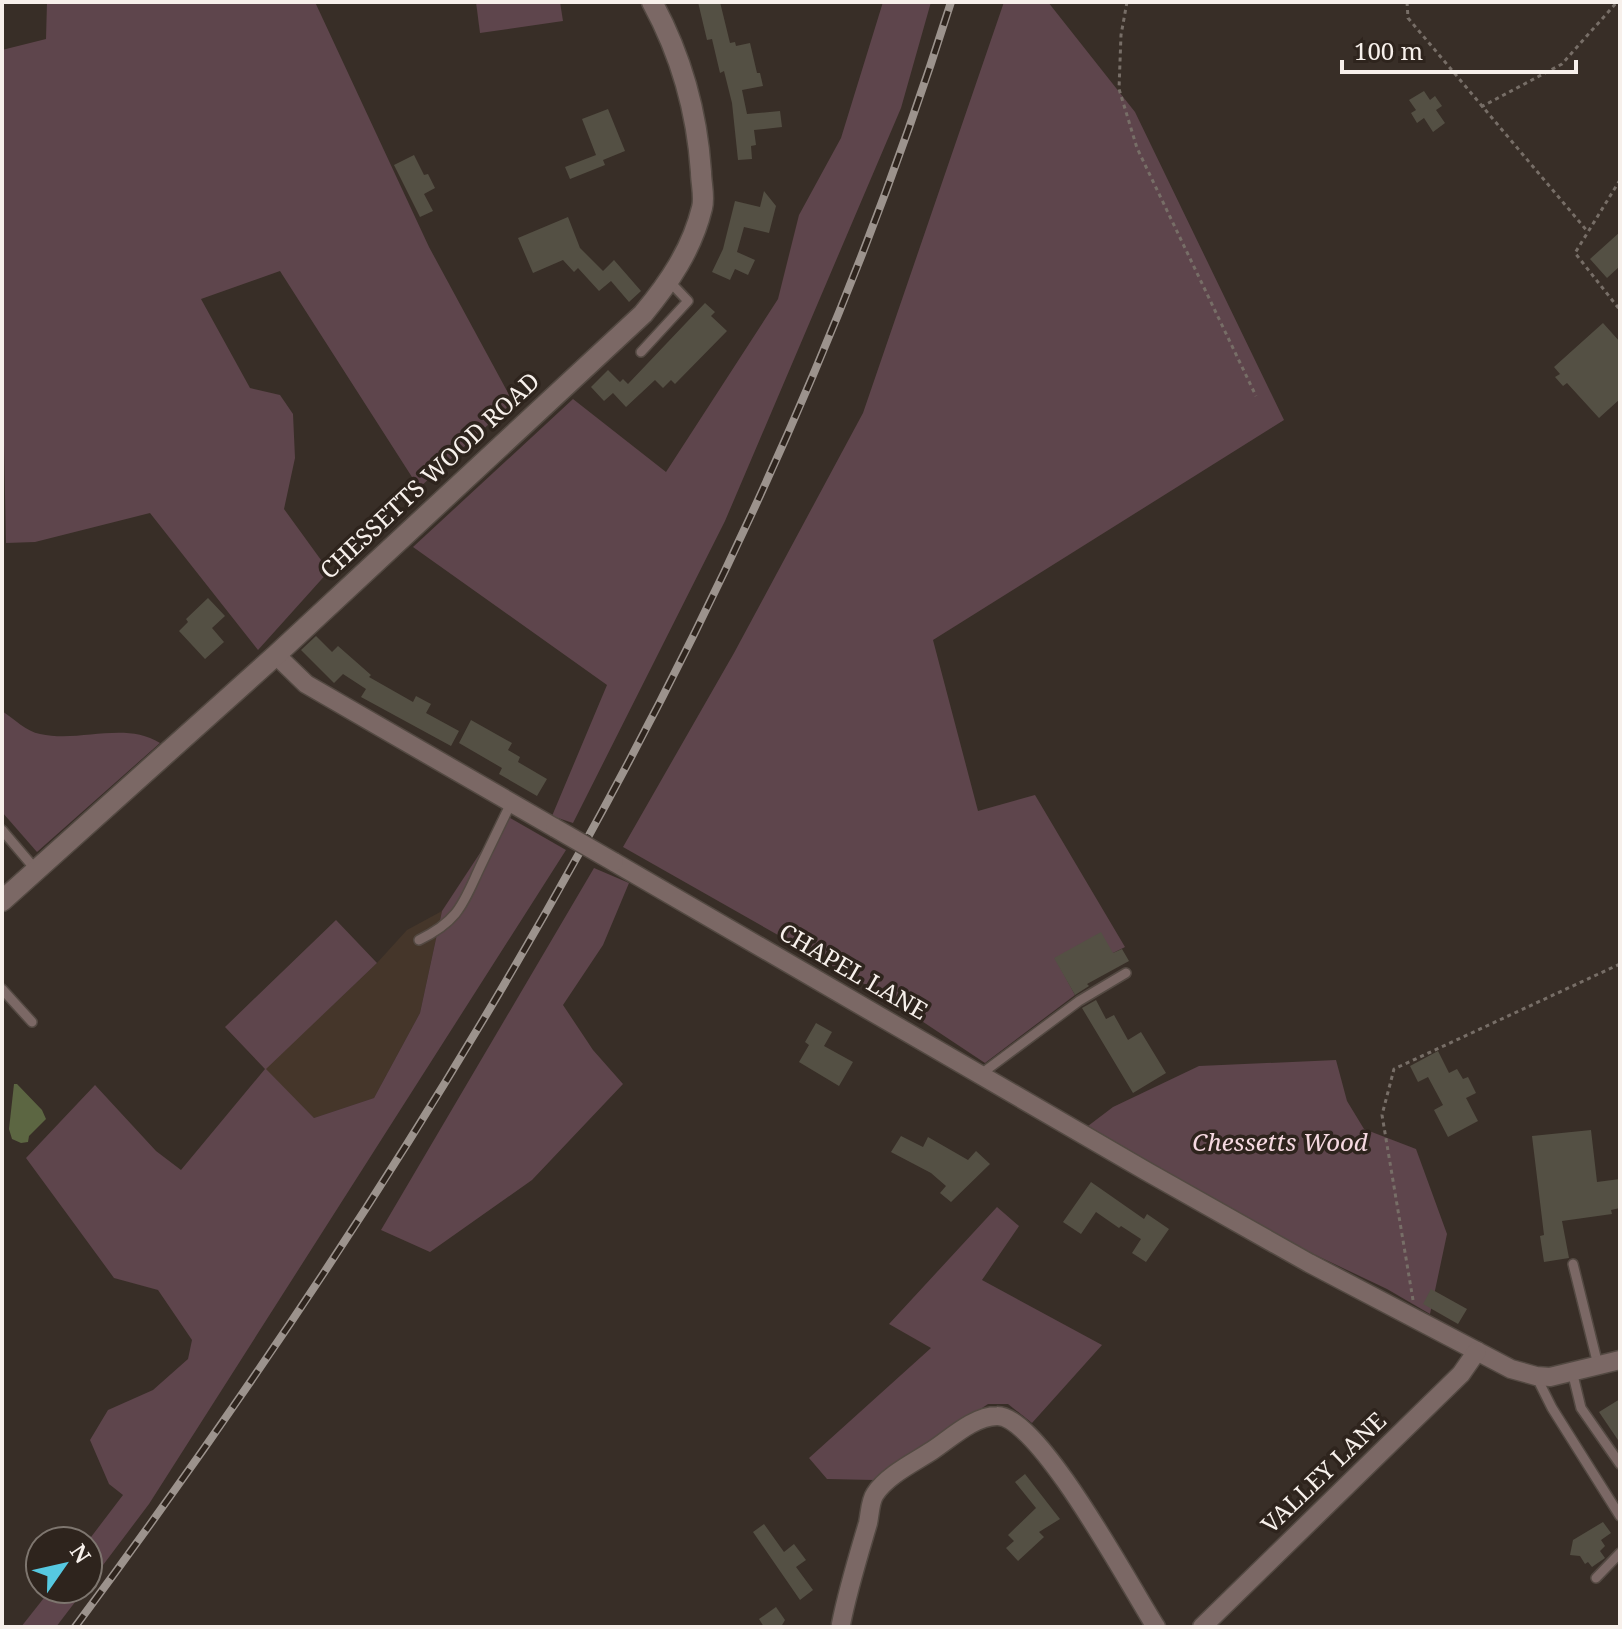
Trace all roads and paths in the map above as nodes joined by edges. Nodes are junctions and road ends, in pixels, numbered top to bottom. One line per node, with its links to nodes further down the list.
1 (652, 2): 8 (street, CHESSETTS WOOD ROAD)
2 (1127, 2): 11 (path)
3 (1407, 2): 5 (path)
4 (1617, 2): 5 (path)
5 (1481, 107): 7 (path)
6 (1620, 180): 7 (path)
7 (1588, 232): 9 (path)
8 (670, 282): 10 (lane); 12 (street, CHESSETTS WOOD ROAD)
9 (1620, 310)
10 (641, 352)
11 (1256, 396)
12 (276, 655): 13 (street, CHAPEL LANE); 15 (street, CHESSETTS WOOD ROAD)
13 (511, 803): 17 (lane); 22 (street, CHAPEL LANE, bridge)
14 (2, 830): 15 (lane)
15 (36, 870): 16 (street, CHESSETTS WOOD ROAD)
16 (2, 901)
17 (419, 940)
18 (1620, 964): 24 (path)
19 (1126, 973): 22 (lane)
20 (2, 989): 21 (lane)
21 (32, 1022)
22 (981, 1074): 24 (street, CHAPEL LANE)
23 (1573, 1264): 27 (lane)
24 (1416, 1318): 25 (street, CHAPEL LANE)
25 (1477, 1351): 29 (street, CHAPEL LANE); 36 (street, VALLEY LANE)
26 (1620, 1360): 27 (street, CHAPEL LANE)
27 (1598, 1365): 28 (street, CHAPEL LANE)
28 (1572, 1371): 29 (street, CHAPEL LANE); 30 (lane)
29 (1536, 1376): 31 (lane)
30 (1620, 1464)
31 (1620, 1516)
32 (1620, 1553): 33 (lane)
33 (1596, 1578)
34 (841, 1624): 35 (street)
35 (1156, 1627)
36 (1202, 1627)

